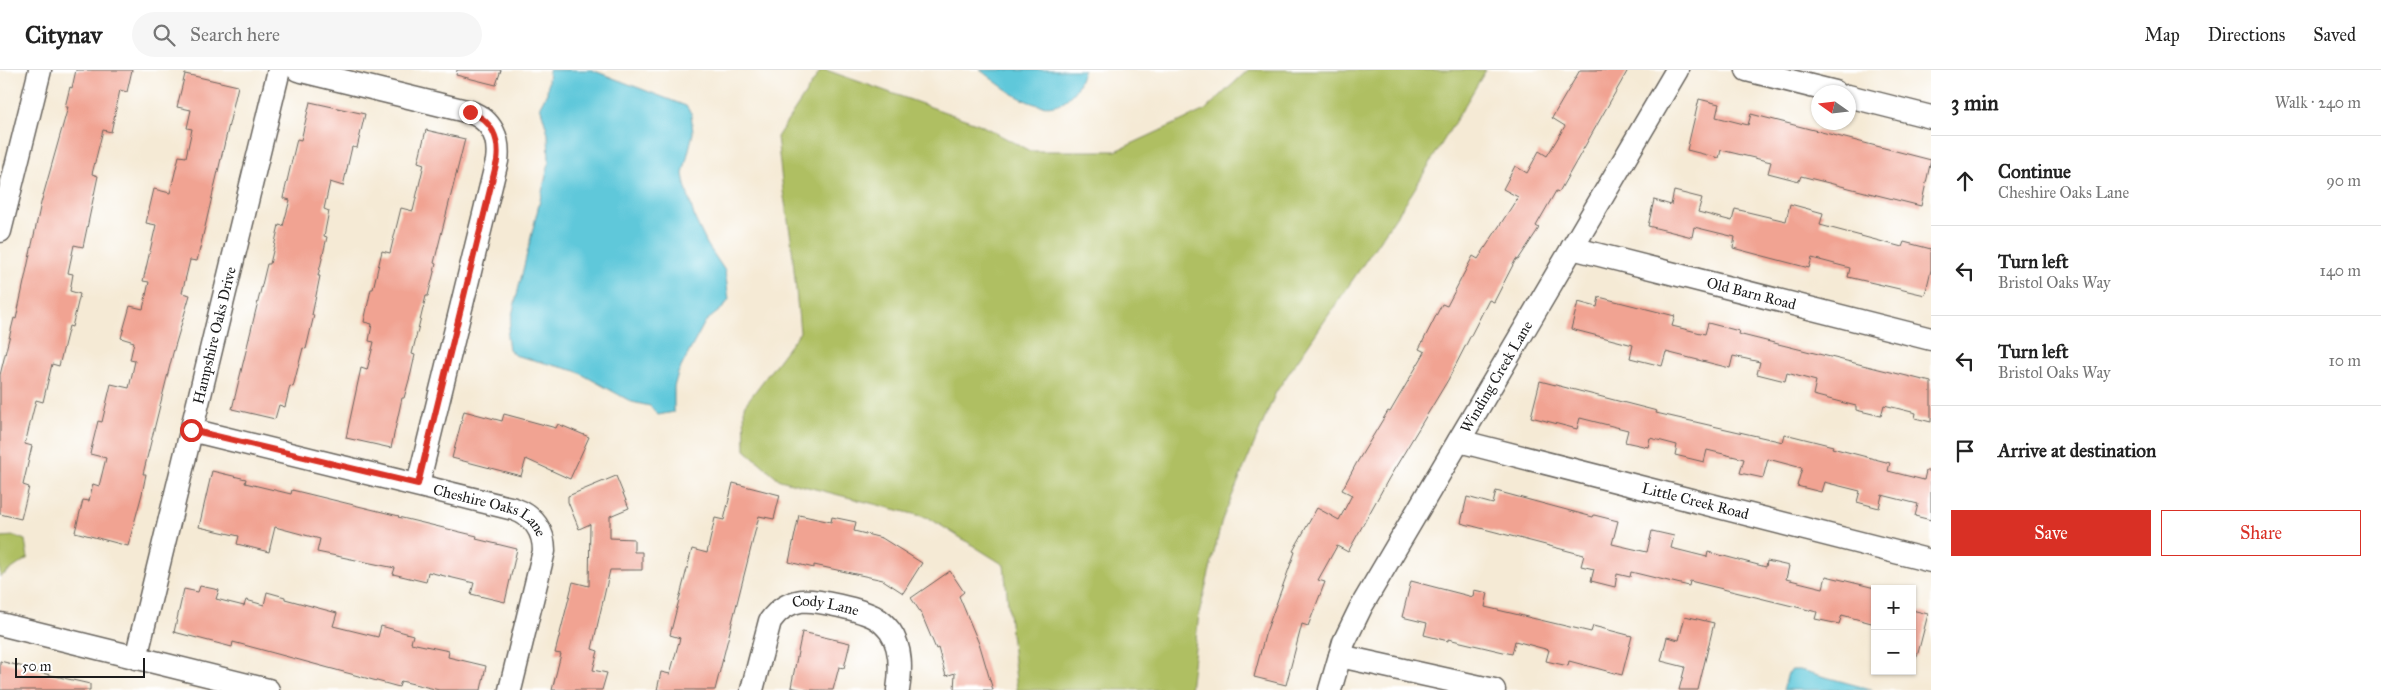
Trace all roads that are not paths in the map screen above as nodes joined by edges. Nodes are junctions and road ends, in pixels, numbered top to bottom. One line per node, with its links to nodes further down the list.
1 (40, 70): 9 (street)
2 (279, 70): 12 (street, Hampshire Oaks Drive)
3 (298, 70): 14 (street)
4 (1677, 70): 10 (street, Winding Creek Lane)
5 (1747, 70): 6 (street)
6 (1811, 86)
7 (1856, 98): 8 (street)
8 (1931, 117)
9 (0, 231)
10 (1572, 248): 11 (street, Old Barn Road); 13 (street, Winding Creek Lane)
11 (1931, 340)
12 (191, 430): 14 (street, Cheshire Oaks Lane); 18 (street, Hampshire Oaks Drive)
13 (1458, 441): 15 (street, Little Creek Road); 17 (street, Winding Creek Lane)
14 (418, 484): 20 (street, Cheshire Oaks Lane)
15 (1931, 561)
16 (0, 624): 18 (street)
17 (1340, 656): 23 (street, Winding Creek Lane); 24 (street)
18 (136, 658): 19 (street)
19 (268, 690)
20 (510, 690)
21 (752, 690): 22 (street, Cody Lane)
22 (898, 690)
23 (1330, 690)
24 (1494, 690)

